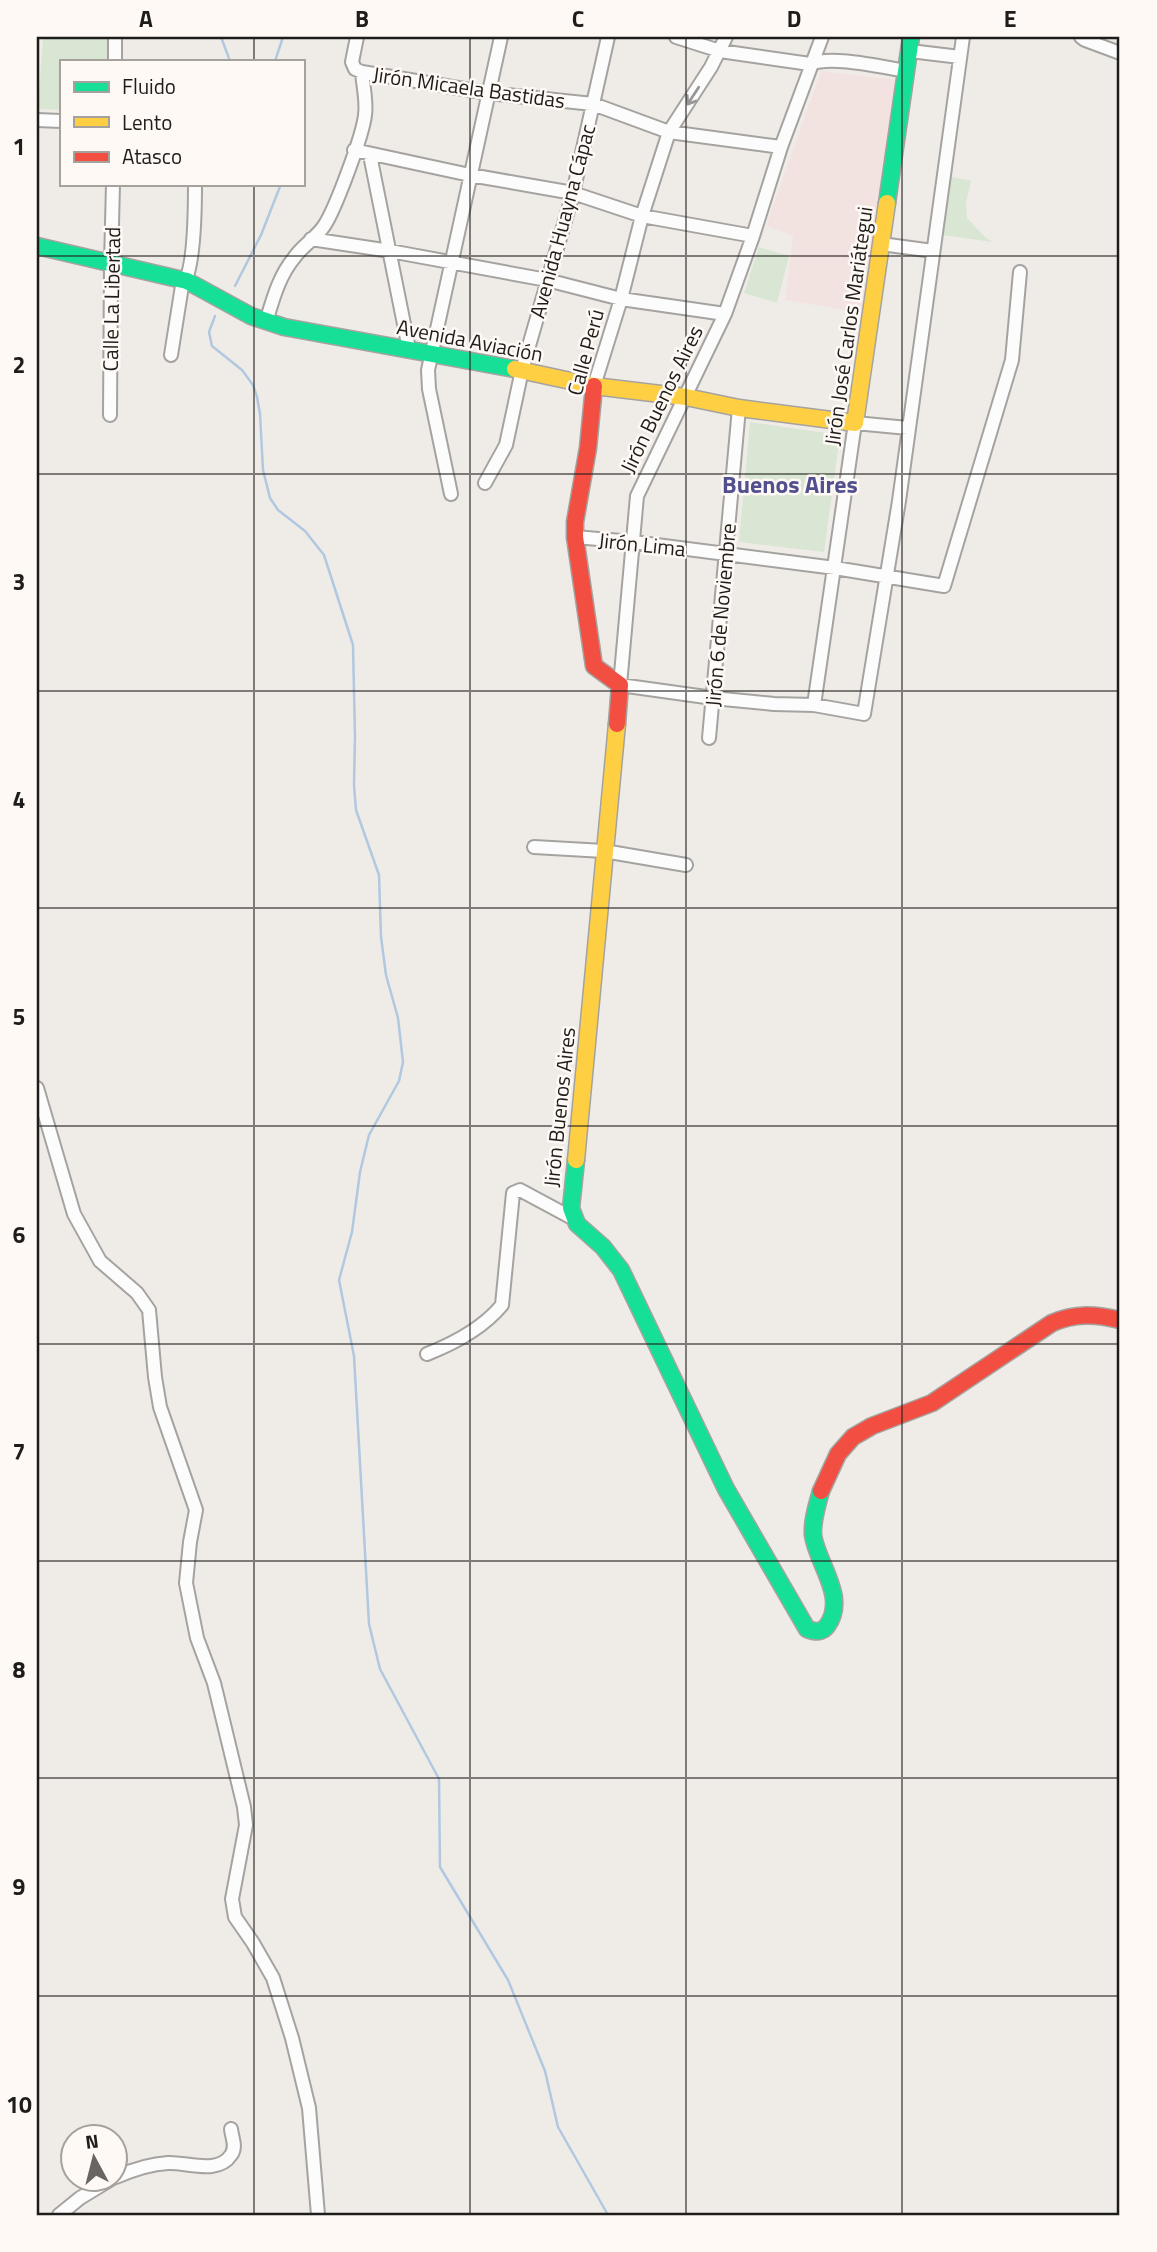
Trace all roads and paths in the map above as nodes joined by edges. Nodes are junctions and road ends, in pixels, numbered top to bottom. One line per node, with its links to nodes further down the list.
1 (116, 37): 14 (street)
2 (357, 37): 17 (street)
3 (501, 37): 18 (street)
4 (608, 37): 19 (street, Avenida Huayna Cápac)
5 (676, 37): 11 (street)
6 (726, 37): 11 (street, Calle Perú)
7 (822, 37): 15 (street, Jirón Buenos Aires)
8 (963, 37): 13 (street)
9 (1081, 37): 12 (street)
10 (911, 44): 13 (street); 16 (street, Jirón José Carlos Mariátegui)
11 (720, 51): 15 (street); 22 (street, Calle Perú, one-way to 22)
12 (1120, 53)
13 (960, 57): 36 (street)
14 (116, 60)
15 (810, 64): 16 (street); 23 (street, Jirón Buenos Aires)
16 (906, 71): 33 (street, Jirón José Carlos Mariátegui)
17 (362, 72): 18 (street, Jirón Micaela Bastidas); 24 (street)
18 (488, 93): 19 (street, Jirón Micaela Bastidas); 26 (street)
19 (593, 104): 22 (street, Jirón Micaela Bastidas); 29 (street, Avenida Huayna Cápac)
20 (37, 120): 21 (street)
21 (60, 121)
22 (669, 132): 23 (street, Jirón Micaela Bastidas); 30 (street, Calle Perú)
23 (780, 147): 31 (street, Jirón Buenos Aires)
24 (354, 150): 25 (street); 32 (street)
25 (370, 155): 26 (street); 35 (street)
26 (470, 175): 29 (street); 37 (street)
27 (113, 186): 38 (street, Calle La Libertad)
28 (195, 186): 41 (street)
29 (573, 193): 30 (street); 40 (street, Avenida Huayna Cápac)
30 (642, 216): 31 (street); 42 (street, Calle Perú)
31 (753, 236): 43 (street, Jirón Buenos Aires)
32 (311, 239): 35 (street); 44 (street)
33 (881, 244): 36 (street); 53 (street, Jirón José Carlos Mariátegui)
34 (37, 246): 38 (street, Avenida Aviación)
35 (390, 251): 37 (street); 45 (street)
36 (933, 251): 54 (street)
37 (451, 263): 40 (street); 46 (street)
38 (111, 264): 41 (street, Avenida Aviación); 52 (street, Calle La Libertad)
39 (1020, 272): 61 (street, Jirón Lima)
40 (547, 279): 42 (street); 48 (street, Avenida Huayna Cápac)
41 (187, 281): 44 (street, Avenida Aviación); 47 (street)
42 (621, 299): 43 (street); 49 (street, Calle Perú)
43 (725, 314): 50 (street, Jirón Buenos Aires)
44 (266, 321): 45 (street, Avenida Aviación)
45 (409, 349): 46 (street, Avenida Aviación)
46 (431, 354): 48 (street, Avenida Aviación); 56 (street)
47 (171, 355)
48 (522, 370): 49 (street, Avenida Aviación); 55 (street, Avenida Huayna Cápac)
49 (594, 387): 50 (street, Avenida Aviación); 57 (street, Calle Perú)
50 (686, 397): 51 (street, Avenida Aviación); 58 (street, Jirón Buenos Aires)
51 (739, 408): 53 (street, Avenida Aviación); 59 (street, Jirón 6 de Noviembre)
52 (110, 415)
53 (855, 423): 54 (street, Avenida Aviación); 60 (street, Jirón José Carlos Mariátegui)
54 (908, 428): 61 (street)
55 (485, 483)
56 (451, 494)
57 (575, 537): 58 (street, Jirón Lima); 62 (street, Calle Perú)
58 (633, 542): 59 (street, Jirón Lima); 62 (street, Jirón Buenos Aires)
59 (726, 554): 60 (street, Jirón Lima); 63 (street, Jirón 6 de Noviembre)
60 (835, 568): 61 (street, Jirón Lima); 64 (street, Jirón José Carlos Mariátegui)
61 (887, 575): 64 (street)
62 (620, 685): 63 (street); 67 (street, Jirón Buenos Aires)
63 (713, 698): 64 (street); 65 (street, Jirón 6 de Noviembre)
64 (814, 705)
65 (709, 738)
66 (534, 847): 67 (street)
67 (604, 851): 68 (street); 70 (street, Jirón Buenos Aires)
68 (686, 865)
69 (37, 1088): 77 (street)
70 (574, 1219): 71 (street); 72 (street)
71 (1120, 1320)
72 (427, 1354)
73 (231, 2129): 74 (street)
74 (130, 2171)
75 (90, 2192): 76 (street)
76 (59, 2215)
77 (318, 2215)

